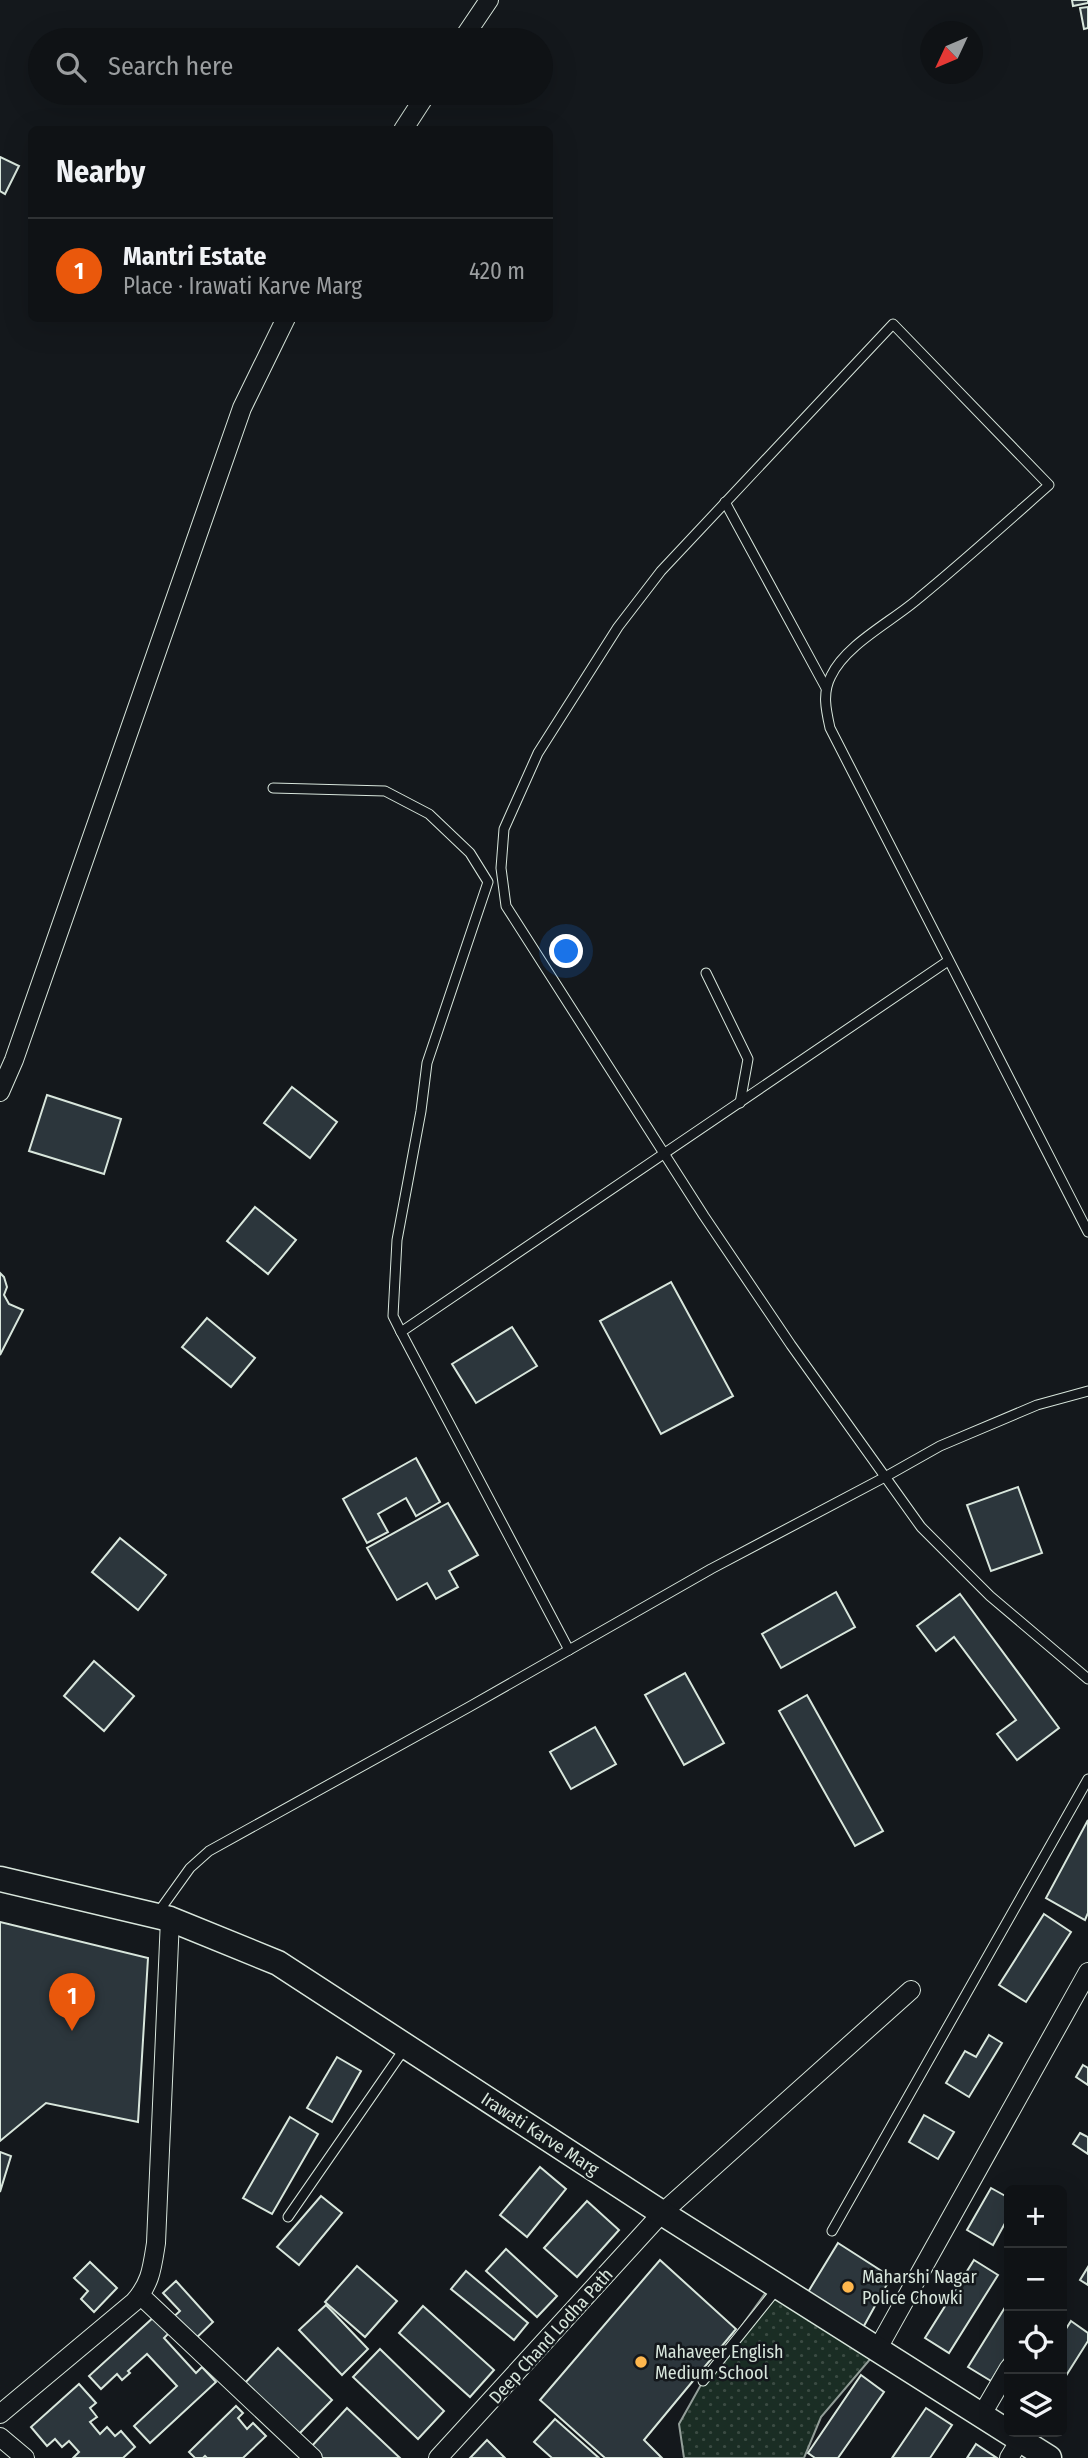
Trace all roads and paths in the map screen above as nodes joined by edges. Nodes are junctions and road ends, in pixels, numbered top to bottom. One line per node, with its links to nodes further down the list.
1 (489, 0): 2 (street)
2 (471, 28)
3 (420, 105): 4 (street)
4 (406, 126)
5 (284, 322): 11 (street)
6 (725, 502): 7 (lane); 7 (lane); 13 (lane)
7 (826, 688): 9 (lane)
8 (273, 788): 15 (lane)
9 (948, 961): 12 (lane); 14 (lane)
10 (706, 973): 12 (lane)
11 (0, 1092)
12 (740, 1103): 13 (lane)
13 (665, 1155): 15 (lane); 17 (lane)
14 (1087, 1229)
15 (401, 1332): 18 (lane)
16 (1088, 1391): 17 (lane)
17 (885, 1477): 18 (lane); 19 (lane)
18 (569, 1650): 22 (lane)
19 (1088, 1678)
20 (1088, 1779): 28 (lane)
21 (0, 1879): 22 (main road, Irawati Karve Marg)
22 (163, 1917): 25 (main road, Irawati Karve Marg); 30 (street)
23 (1088, 1972): 31 (street)
24 (911, 1990): 26 (street, Deep Chand Lodha Path)
25 (406, 2046): 26 (main road, Irawati Karve Marg); 27 (lane)
26 (662, 2213): 29 (main road, Irawati Karve Marg); 40 (street, Deep Chand Lodha Path)
27 (288, 2217)
28 (832, 2231)
29 (779, 2288): 31 (main road, Irawati Karve Marg); 33 (lane)
30 (141, 2295): 34 (street); 39 (street)
31 (877, 2350): 35 (main road, Irawati Karve Marg)
32 (1006, 2374): 35 (street)
33 (703, 2381)
34 (0, 2414)
35 (981, 2416): 37 (main road, Irawati Karve Marg)
36 (0, 2437): 38 (street)
37 (1014, 2449): 41 (main road, Irawati Karve Marg)
38 (25, 2458)
39 (313, 2458)
40 (438, 2458)
41 (1049, 2458)

